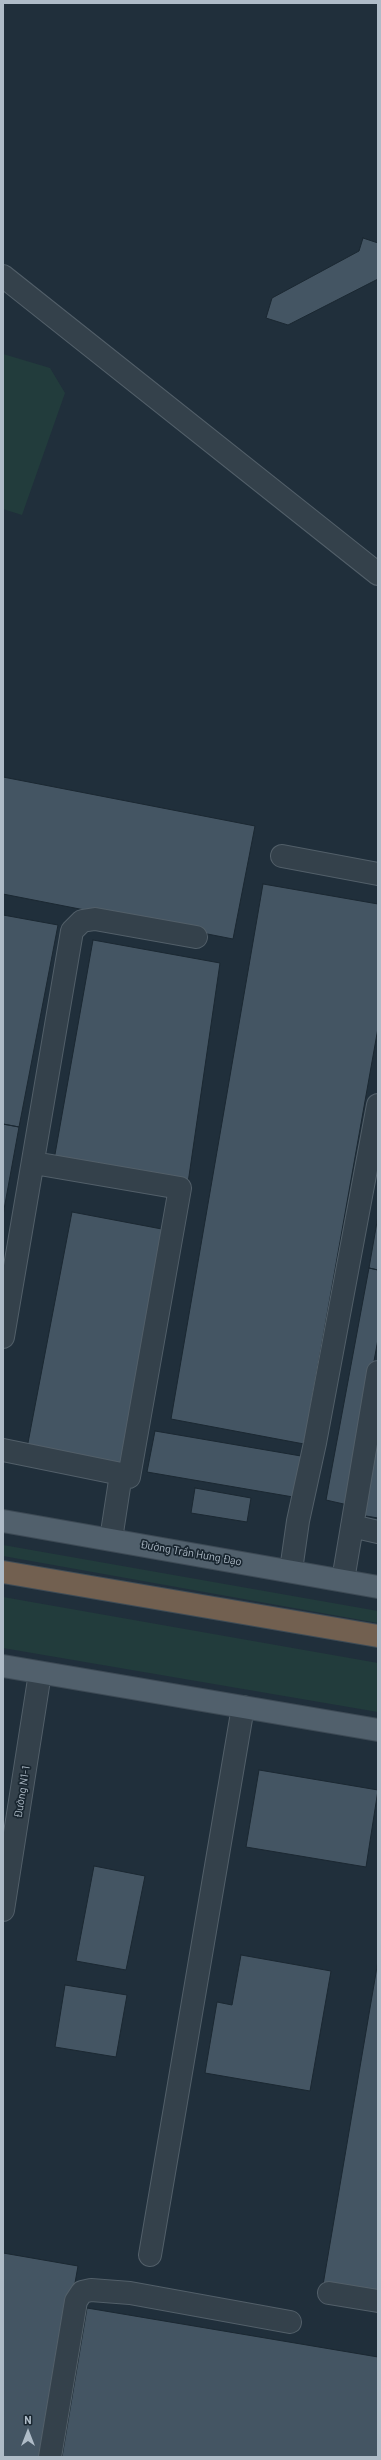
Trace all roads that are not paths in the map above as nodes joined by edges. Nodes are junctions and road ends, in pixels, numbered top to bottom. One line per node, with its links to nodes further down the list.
1 (3, 276): 2 (street)
2 (378, 574)
3 (282, 856): 4 (street)
4 (378, 874)
5 (196, 937): 7 (street)
6 (378, 1105): 16 (street)
7 (34, 1163): 8 (street); 11 (street)
8 (3, 1337)
9 (378, 1372): 13 (street)
10 (3, 1450): 11 (street)
11 (120, 1474): 15 (street)
12 (3, 1521): 15 (main road, Đường Trần Hưng Đạo)
13 (352, 1526): 14 (street); 18 (street)
14 (378, 1532)
15 (111, 1540): 16 (main road, Đường Trần Hưng Đạo)
16 (291, 1570): 18 (main road, Đường Trần Hưng Đạo)
17 (3, 1572): 20 (highway)
18 (342, 1580): 19 (main road, Đường Trần Hưng Đạo)
19 (378, 1587)
20 (378, 1636)
21 (3, 1666): 22 (main road)
22 (40, 1673): 23 (main road); 25 (street, Đường N1-1)
23 (243, 1707): 24 (main road); 26 (street)
24 (378, 1730)
25 (3, 1910)
26 (150, 2254)
27 (329, 2293): 28 (street)
28 (378, 2301)
29 (290, 2322): 30 (street)
30 (50, 2457)

